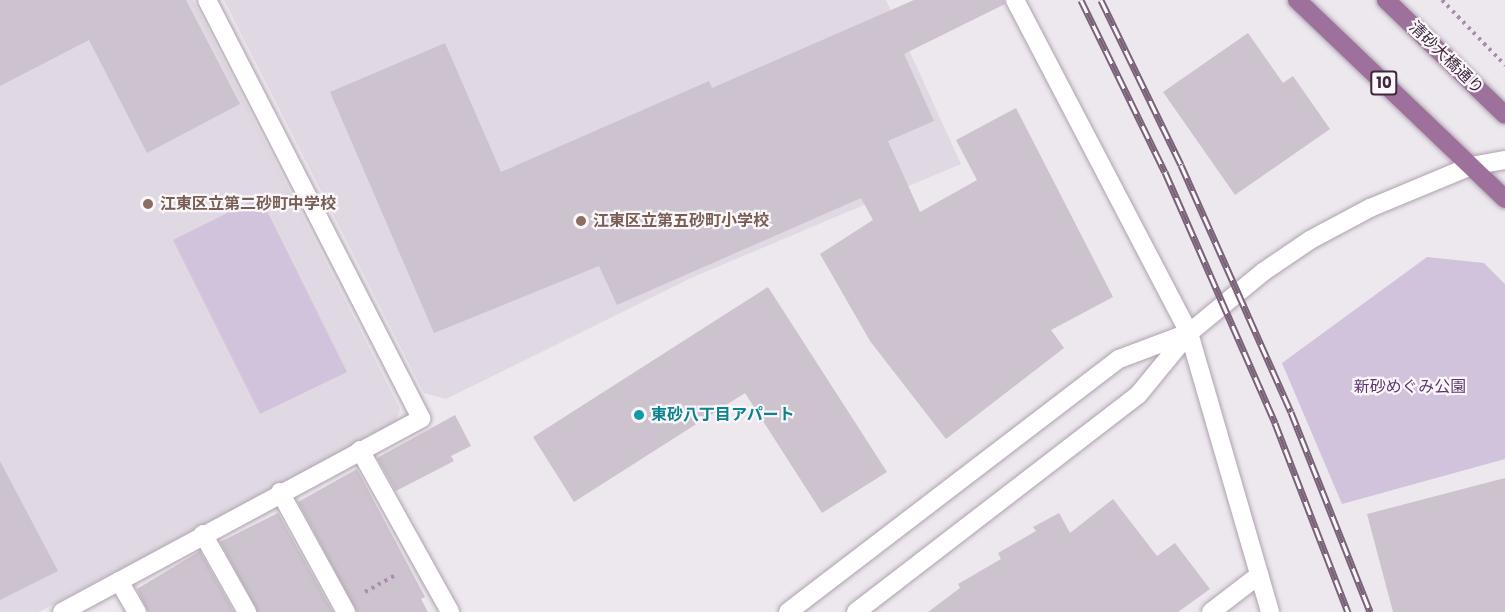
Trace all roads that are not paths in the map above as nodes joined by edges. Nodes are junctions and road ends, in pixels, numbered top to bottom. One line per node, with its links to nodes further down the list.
1 (207, 0): 10 (street)
2 (1015, 0): 9 (street)
3 (1297, 0): 7 (main road, 10)
4 (1386, 0): 5 (main road, 清砂大橋通り)
5 (1505, 115)
6 (1505, 160): 7 (street)
7 (1471, 166): 8 (main road, 10); 9 (street)
8 (1505, 199)
9 (1189, 333): 13 (street); 20 (street); 21 (street)
10 (360, 450): 11 (street); 19 (street)
11 (280, 492): 12 (street); 15 (street)
12 (204, 534): 14 (street); 18 (street)
13 (1259, 575): 22 (street); 23 (street)
14 (119, 581): 16 (street); 17 (street)
15 (344, 609)
16 (62, 612)
17 (137, 612)
18 (247, 612)
19 (450, 612)
20 (788, 612)
21 (856, 612)
22 (1211, 612)
23 (1270, 612)

